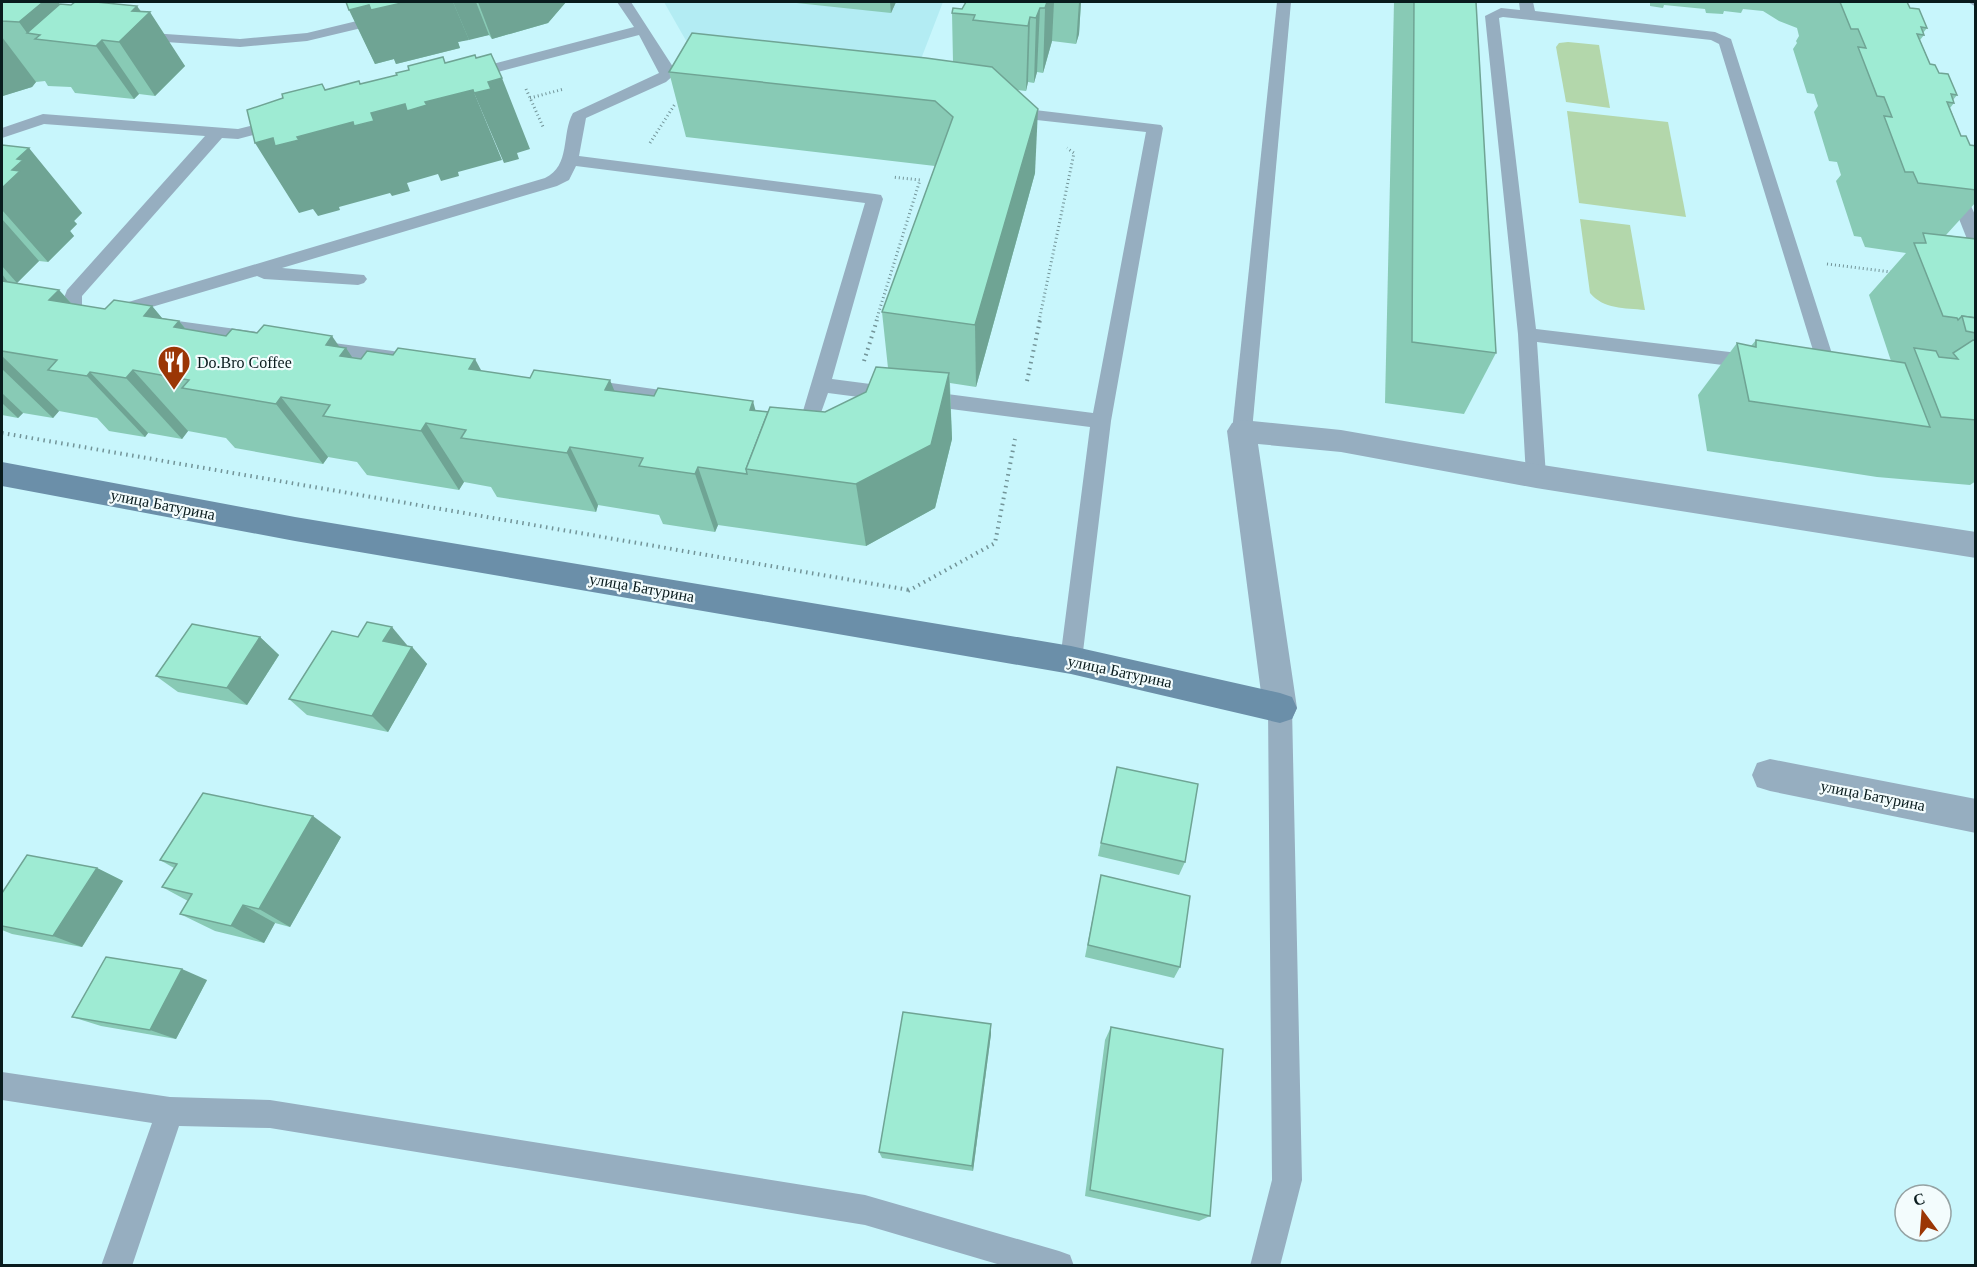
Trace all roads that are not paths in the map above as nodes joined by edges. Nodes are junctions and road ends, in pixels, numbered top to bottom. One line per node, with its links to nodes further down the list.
1 (624, 2): 5 (lane)
2 (1284, 2): 29 (lane)
3 (1527, 8): 18 (lane); 23 (lane)
4 (397, 15): 6 (lane)
5 (643, 29): 7 (lane); 12 (lane)
6 (125, 35)
7 (446, 80)
8 (997, 110): 28 (lane)
9 (296, 119): 11 (lane)
10 (2, 133): 11 (lane)
11 (217, 133): 17 (lane)
12 (570, 160): 15 (lane); 25 (lane)
13 (1949, 174): 14 (lane)
14 (1976, 239)
15 (248, 272): 16 (lane); 17 (lane)
16 (358, 279)
17 (101, 316): 19 (lane)
18 (1527, 334): 22 (lane); 31 (lane)
19 (278, 342)
20 (302, 345): 21 (lane)
21 (408, 361)
22 (1767, 363)
23 (1790, 366)
24 (562, 383): 26 (lane)
25 (821, 385): 27 (lane); 28 (lane)
26 (692, 402)
27 (775, 414)
28 (1101, 421): 33 (lane)
29 (1242, 431): 31 (street); 34 (street)
30 (2, 474): 33 (street, улица Батурина)
31 (1536, 476): 32 (street)
32 (1976, 545)
33 (1071, 660): 34 (street, улица Батурина)
34 (1280, 708): 41 (lane)
35 (1770, 775): 36 (street, улица Батурина)
36 (1976, 816)
37 (2, 1086): 38 (lane)
38 (170, 1111): 39 (lane); 40 (lane)
39 (116, 1266)
40 (1059, 1266)
41 (1265, 1266)

